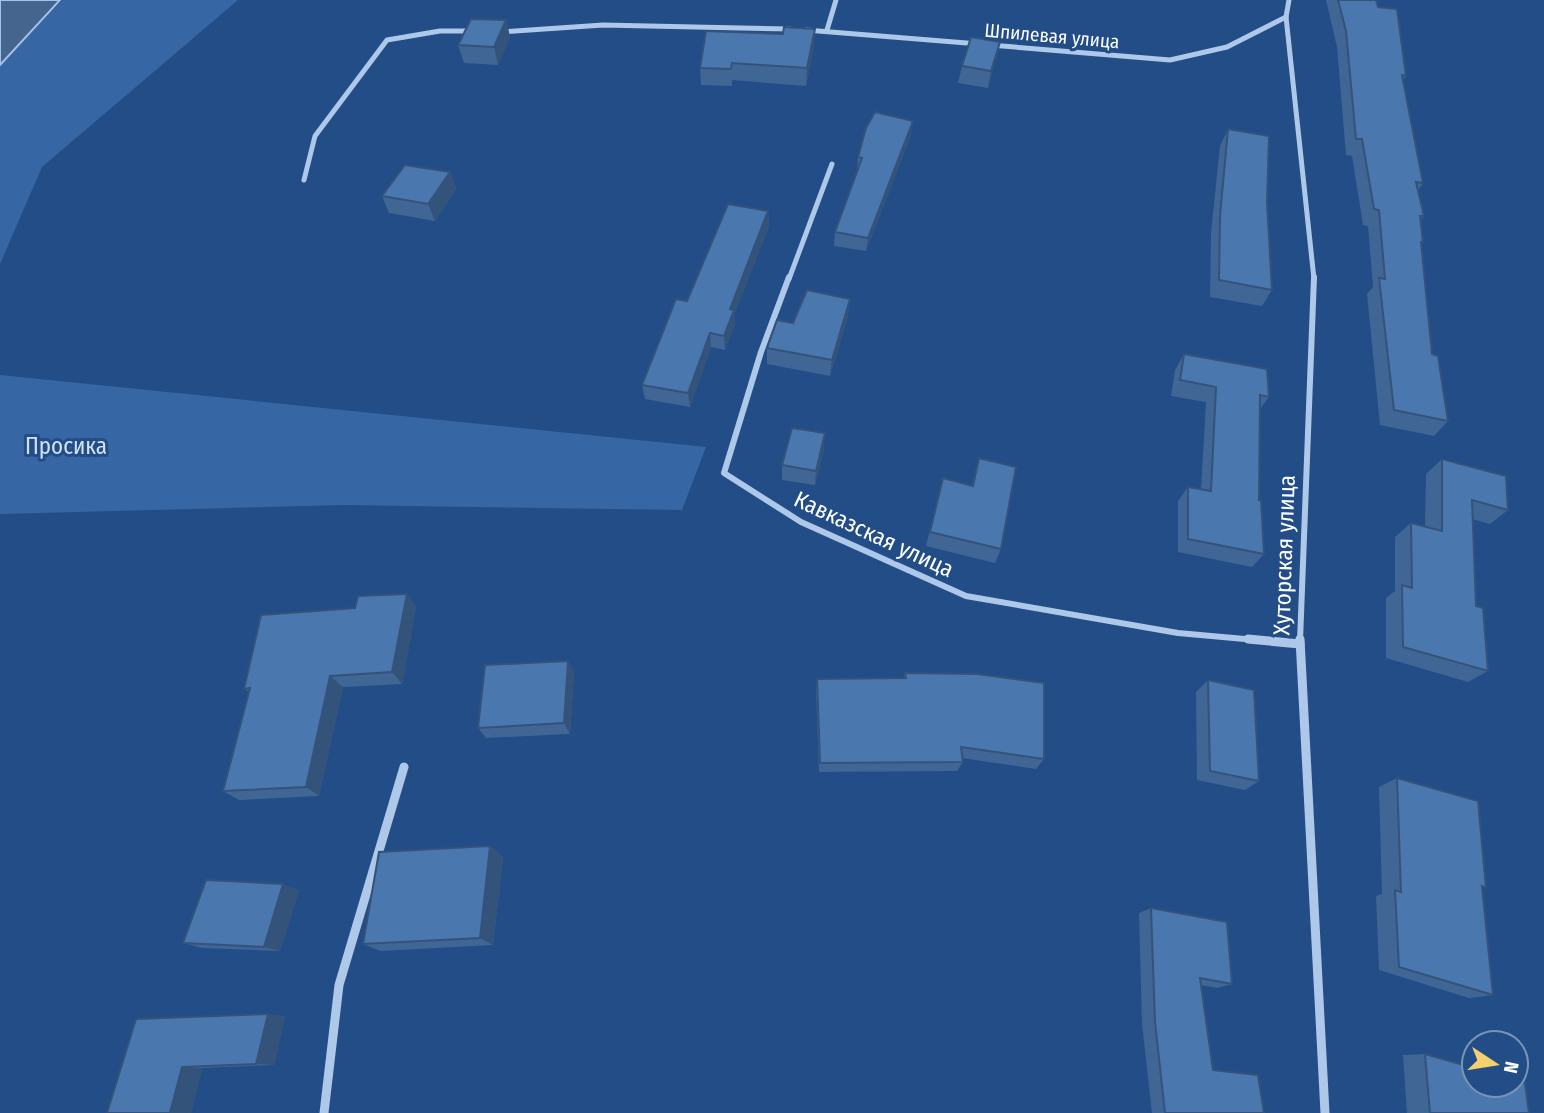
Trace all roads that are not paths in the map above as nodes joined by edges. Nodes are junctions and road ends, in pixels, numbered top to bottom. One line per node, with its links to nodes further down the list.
1 (836, 0): 4 (street)
2 (1289, 0): 3 (street, Хуторская улица)
3 (1286, 17): 4 (street, Шпилевая улица); 9 (street, Хуторская улица)
4 (827, 30): 6 (street, Шпилевая улица)
5 (479, 32): 8 (street)
6 (492, 32)
7 (832, 164): 9 (street, Кавказская улица)
8 (304, 180)
9 (1300, 644): 12 (street, Хуторская улица)
10 (404, 766): 11 (street)
11 (324, 1113)
12 (1325, 1113)

